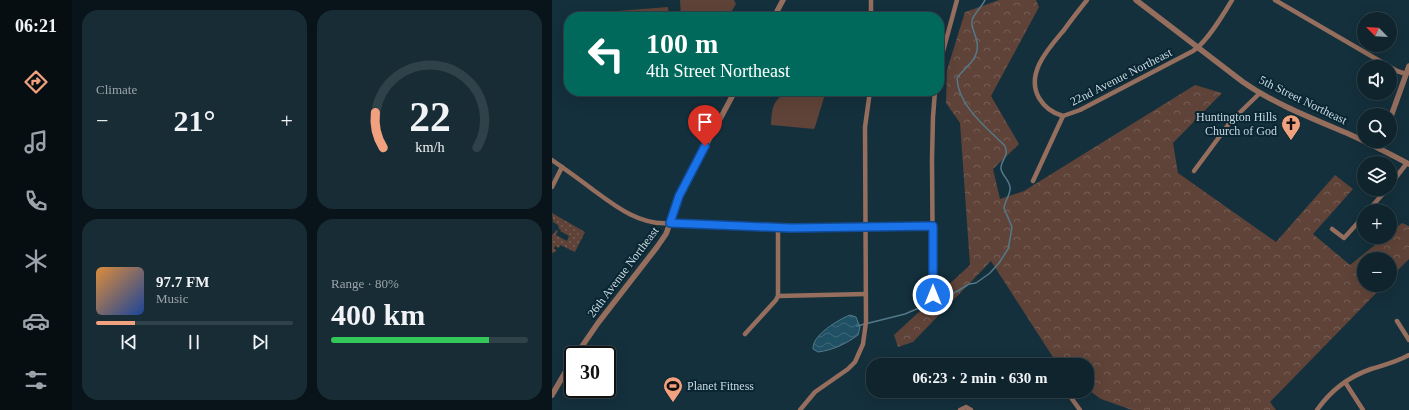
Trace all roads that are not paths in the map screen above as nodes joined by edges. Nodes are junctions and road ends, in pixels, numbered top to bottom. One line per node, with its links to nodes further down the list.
1 (783, 0): 8 (street)
2 (871, 0): 9 (street)
3 (957, 0): 10 (street)
4 (1086, 0): 19 (street)
5 (1136, 0): 11 (street, 5th Street Northeast)
6 (1232, 0): 11 (street, 22nd Avenue Northeast)
7 (1275, 0): 13 (street)
8 (777, 12)
9 (871, 12)
10 (944, 48)
11 (1198, 48): 14 (street, 5th Street Northeast); 19 (street, 22nd Avenue Northeast)
12 (1409, 66): 13 (street)
13 (1406, 74): 18 (street)
14 (1260, 93): 20 (street, 5th Street Northeast); 24 (street)
15 (732, 96): 30 (street, 26th Avenue Northeast)
16 (869, 96): 33 (street)
17 (935, 96): 32 (street)
18 (1394, 108)
19 (1063, 116): 26 (street, 22nd Avenue Northeast)
20 (1380, 149): 22 (street, 5th Street Northeast)
21 (552, 160): 23 (street)
22 (1408, 164): 25 (street)
23 (562, 167): 27 (street); 30 (street)
24 (1194, 171)
25 (1397, 177)
26 (1033, 181)
27 (552, 187)
28 (1381, 196): 29 (street)
29 (1374, 204)
30 (670, 223): 34 (street); 42 (street, 26th Avenue Northeast)
31 (1357, 224): 35 (street)
32 (933, 226): 33 (street); 37 (street)
33 (866, 227): 34 (street); 36 (street)
34 (778, 228): 38 (street)
35 (1332, 229)
36 (866, 294): 38 (street); 48 (street)
37 (933, 295)
38 (778, 296): 40 (street)
39 (1397, 321): 41 (street)
40 (745, 334)
41 (1409, 340)
42 (582, 346)
43 (1409, 355): 45 (street)
44 (564, 375): 46 (street)
45 (1345, 382): 52 (street); 53 (street)
46 (552, 395)
47 (1072, 399): 51 (street)
48 (800, 410)
49 (960, 410): 50 (street)
50 (971, 410)
51 (1080, 410)
52 (1317, 410)
53 (1363, 410)

